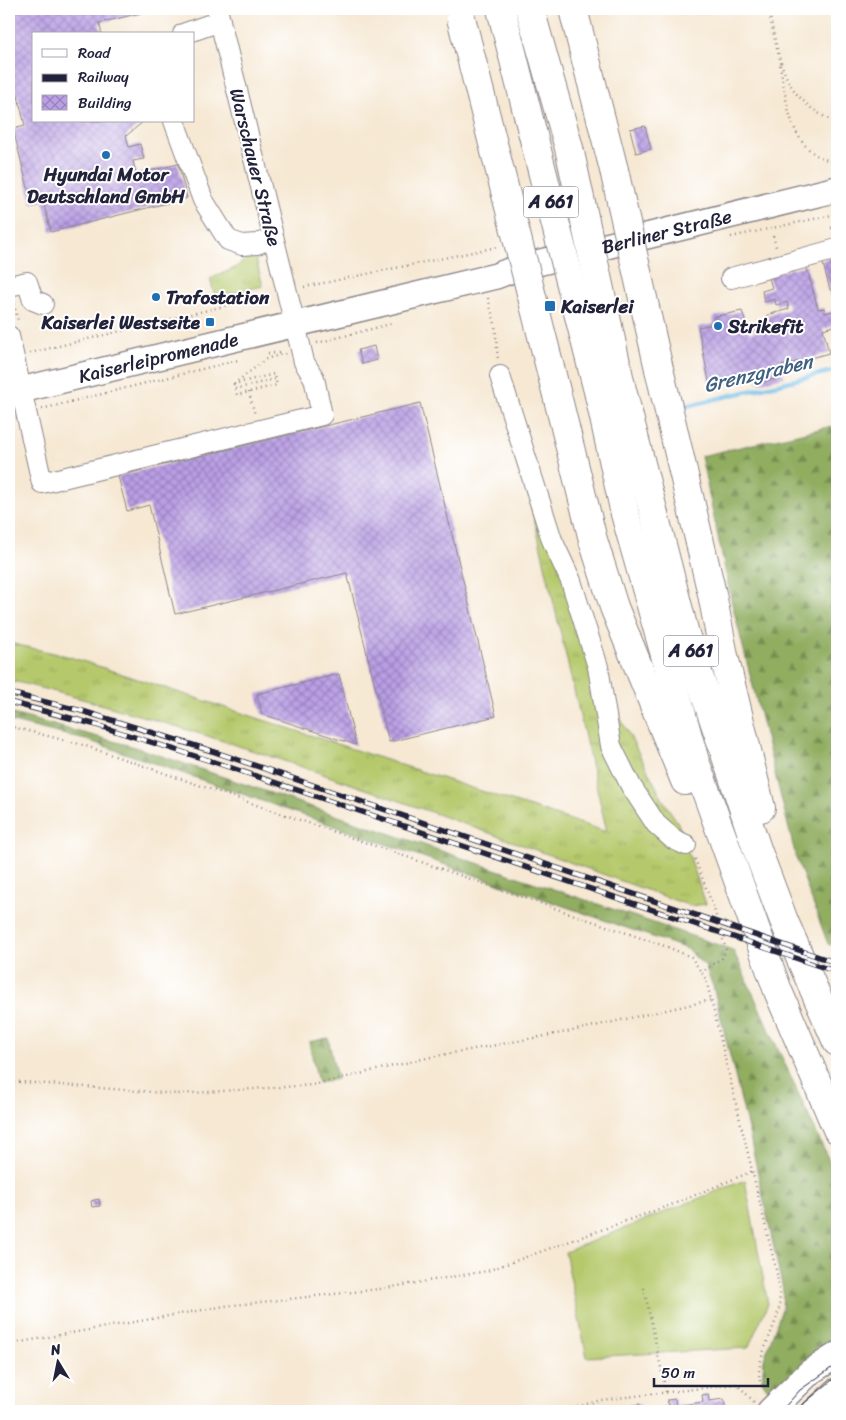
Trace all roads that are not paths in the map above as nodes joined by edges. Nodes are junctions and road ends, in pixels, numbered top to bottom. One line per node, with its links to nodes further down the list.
1 (501, 9): 19 (highway, A 661, bridge)
2 (530, 9): 19 (highway, A 661, bridge)
3 (574, 12): 22 (highway, A 661, bridge)
4 (460, 13): 23 (highway, A 661, bridge)
5 (219, 15): 6 (street); 10 (street, Warschauer Straße)
6 (187, 32)
7 (174, 122): 10 (street)
8 (837, 189): 14 (main road, Berliner Straße)
9 (837, 199): 14 (main road, Berliner Straße)
10 (273, 238): 16 (street, Warschauer Straße)
11 (837, 249): 12 (street)
12 (731, 278)
13 (18, 284): 15 (street)
14 (492, 287): 16 (main road, Berliner Straße)
15 (43, 304)
16 (294, 325): 20 (main road, Kaiserleipromenade); 20 (street, Warschauer Straße)
17 (9, 336): 20 (street)
18 (500, 376): 21 (street)
19 (610, 391): 22 (highway, A 661); 23 (highway, A 661)
20 (16, 397)
21 (686, 845)
22 (780, 910): 24 (highway, A 661)
23 (752, 920): 25 (highway, A 661)
24 (837, 1042)
25 (837, 1129)
26 (837, 1354): 28 (main road)
27 (837, 1391): 29 (main road)
28 (765, 1402)
29 (815, 1411)

